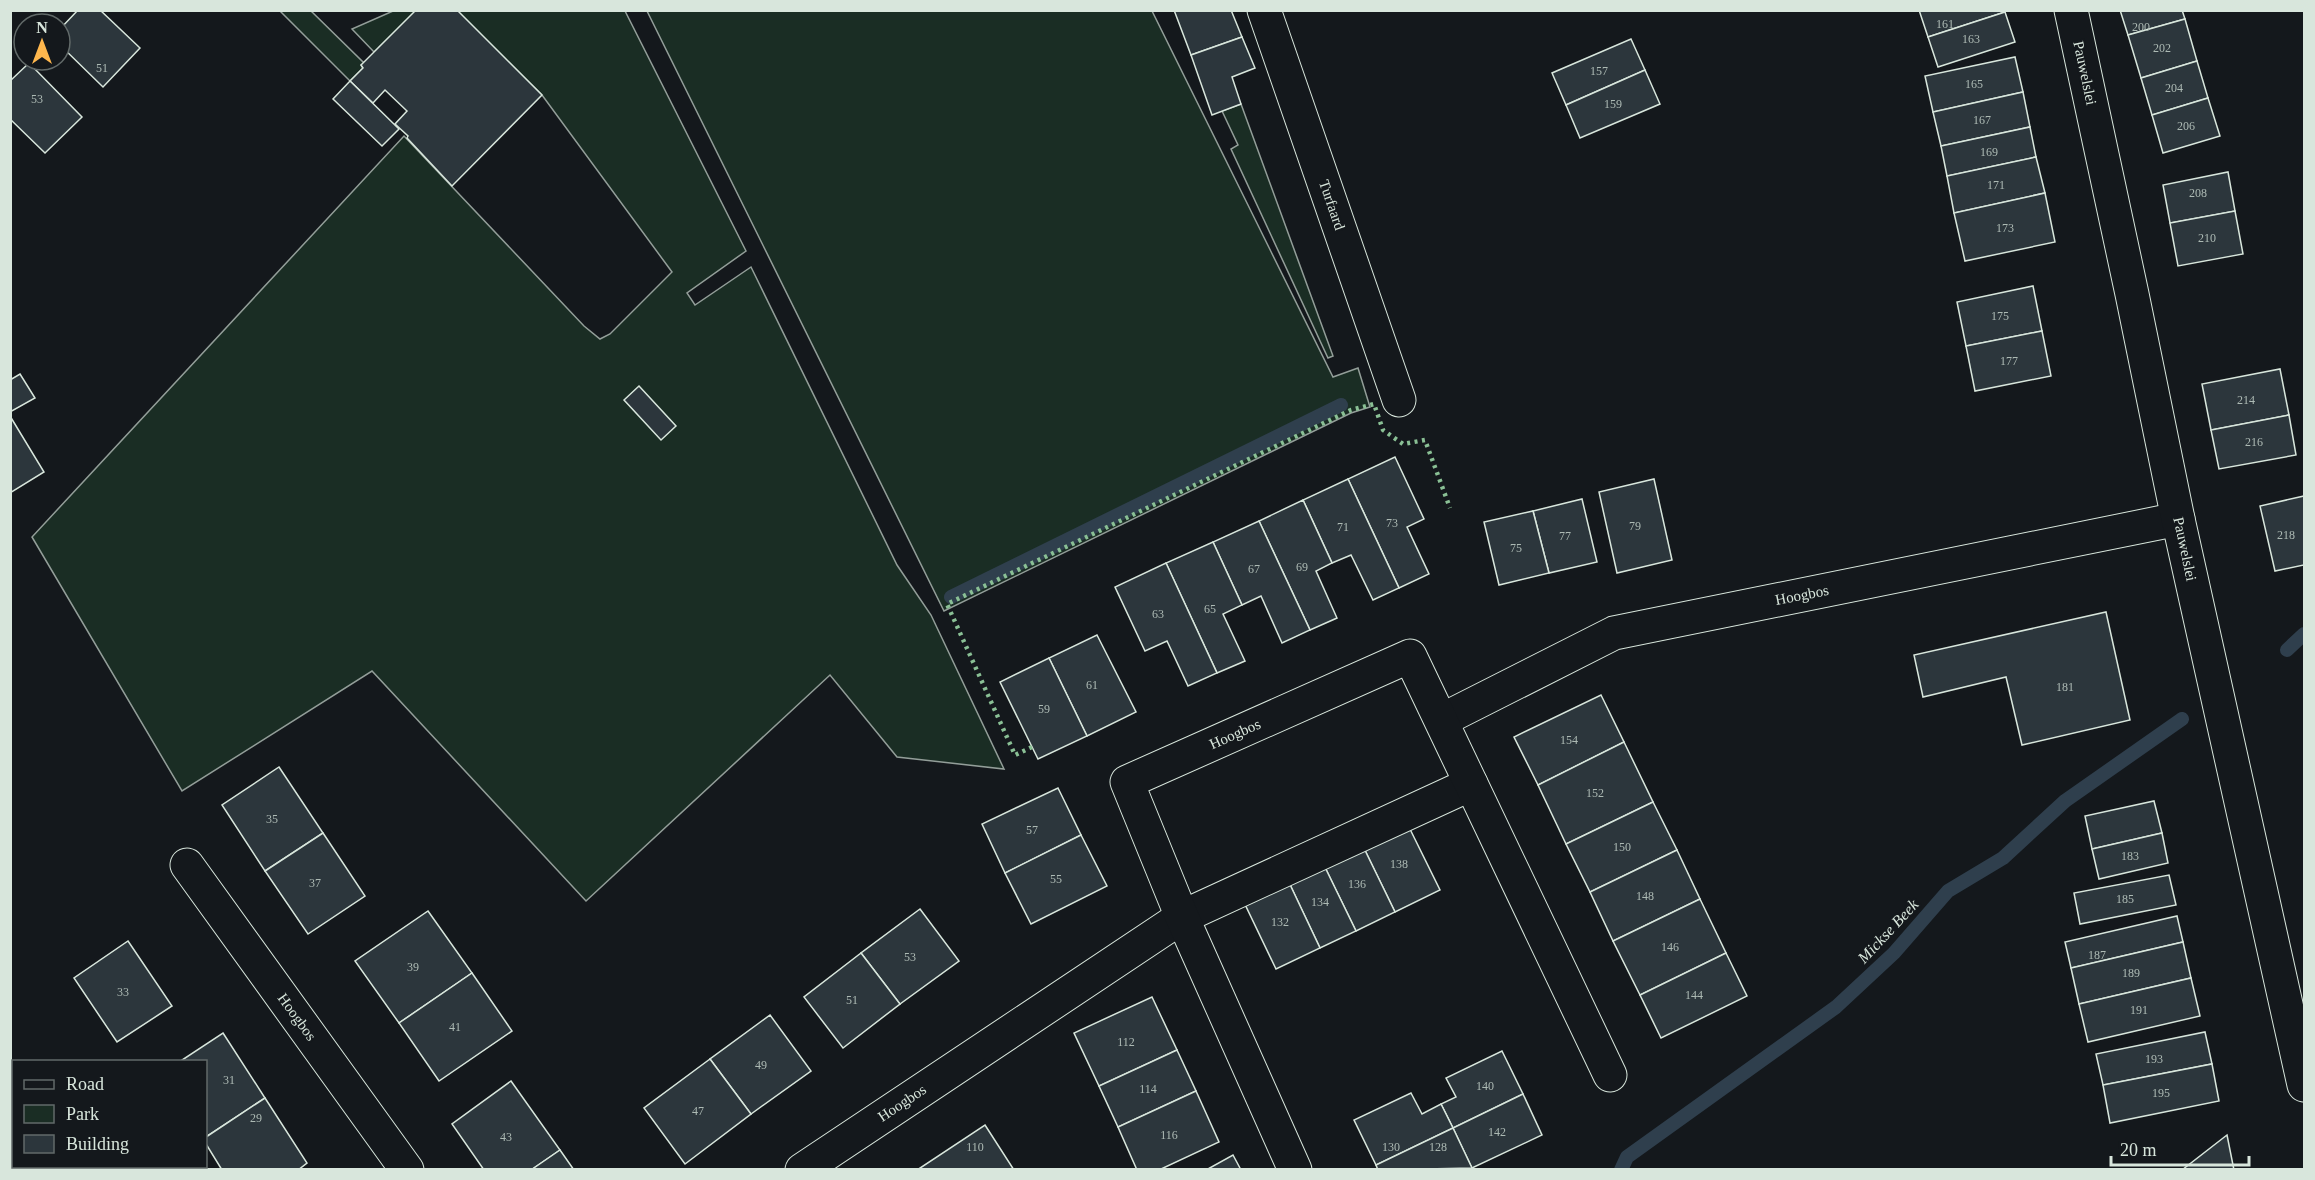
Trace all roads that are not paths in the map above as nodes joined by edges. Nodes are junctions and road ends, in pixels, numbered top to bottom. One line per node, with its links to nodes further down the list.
1 (1264, 10): 3 (street, Turfaard)
2 (2071, 10): 4 (street, Pauwelslei)
3 (1400, 400)
4 (2178, 519): 5 (street, Hoogbos); 10 (street, Pauwelslei)
5 (1442, 720): 6 (street, Hoogbos); 8 (street, Hoogbos)
6 (1471, 784): 8 (street, Hoogbos); 9 (street, Hoogbos)
7 (187, 865): 11 (street, Hoogbos)
8 (1182, 917): 12 (street, Hoogbos); 13 (street, Hoogbos)
9 (1610, 1075)
10 (2304, 1085)
11 (407, 1170)
12 (802, 1170)
13 (1296, 1170)

